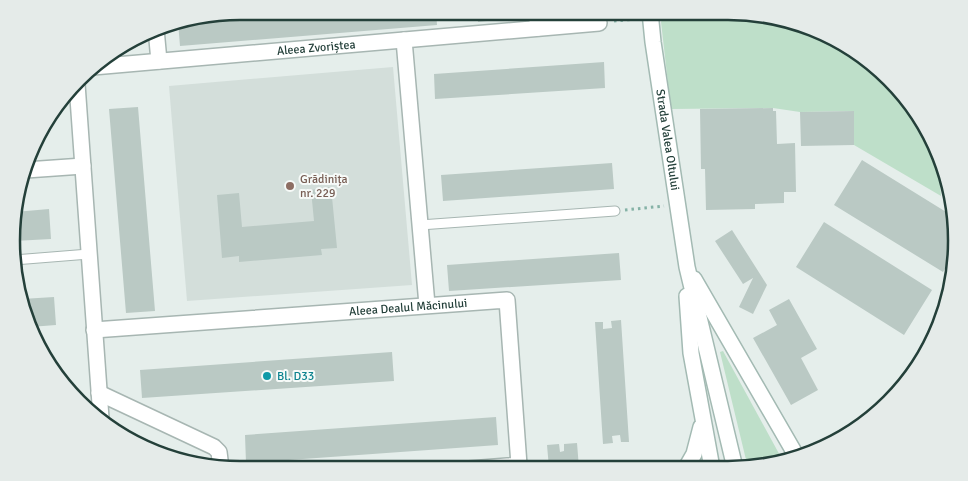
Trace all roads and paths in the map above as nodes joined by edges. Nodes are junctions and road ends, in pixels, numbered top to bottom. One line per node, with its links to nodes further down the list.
1 (537, 20): 5 (street)
2 (612, 20): 4 (path)
3 (653, 20): 13 (street, Strada Valea Oltului)
4 (599, 22): 5 (street, Aleea Zvoriștea)
5 (538, 28): 7 (street, Aleea Zvoriștea)
6 (157, 37): 8 (street)
7 (404, 40): 8 (street, Aleea Zvoriștea); 15 (street)
8 (159, 61): 9 (street, Aleea Zvoriștea)
9 (106, 66)
10 (78, 92): 11 (street)
11 (83, 166): 12 (street); 16 (street)
12 (32, 170)
13 (676, 205): 14 (path); 18 (street, Strada Valea Oltului)
14 (615, 212): 15 (lane)
15 (420, 225): 19 (street)
16 (89, 254): 17 (lane); 20 (street)
17 (21, 259)
18 (687, 267): 23 (street, Strada Valea Oltului); 24 (street); 29 (street, Strada Valea Oltului)
19 (427, 305): 20 (street, Aleea Dealul Măcinului); 26 (street, Aleea Dealul Măcinului)
20 (94, 330): 21 (street)
21 (99, 393): 22 (street); 25 (street)
22 (100, 410)
23 (702, 423): 27 (street); 28 (street, Strada Valea Oltului)
24 (793, 450)
25 (220, 460)
26 (519, 461)
27 (690, 461)
28 (710, 461)
29 (733, 461)

